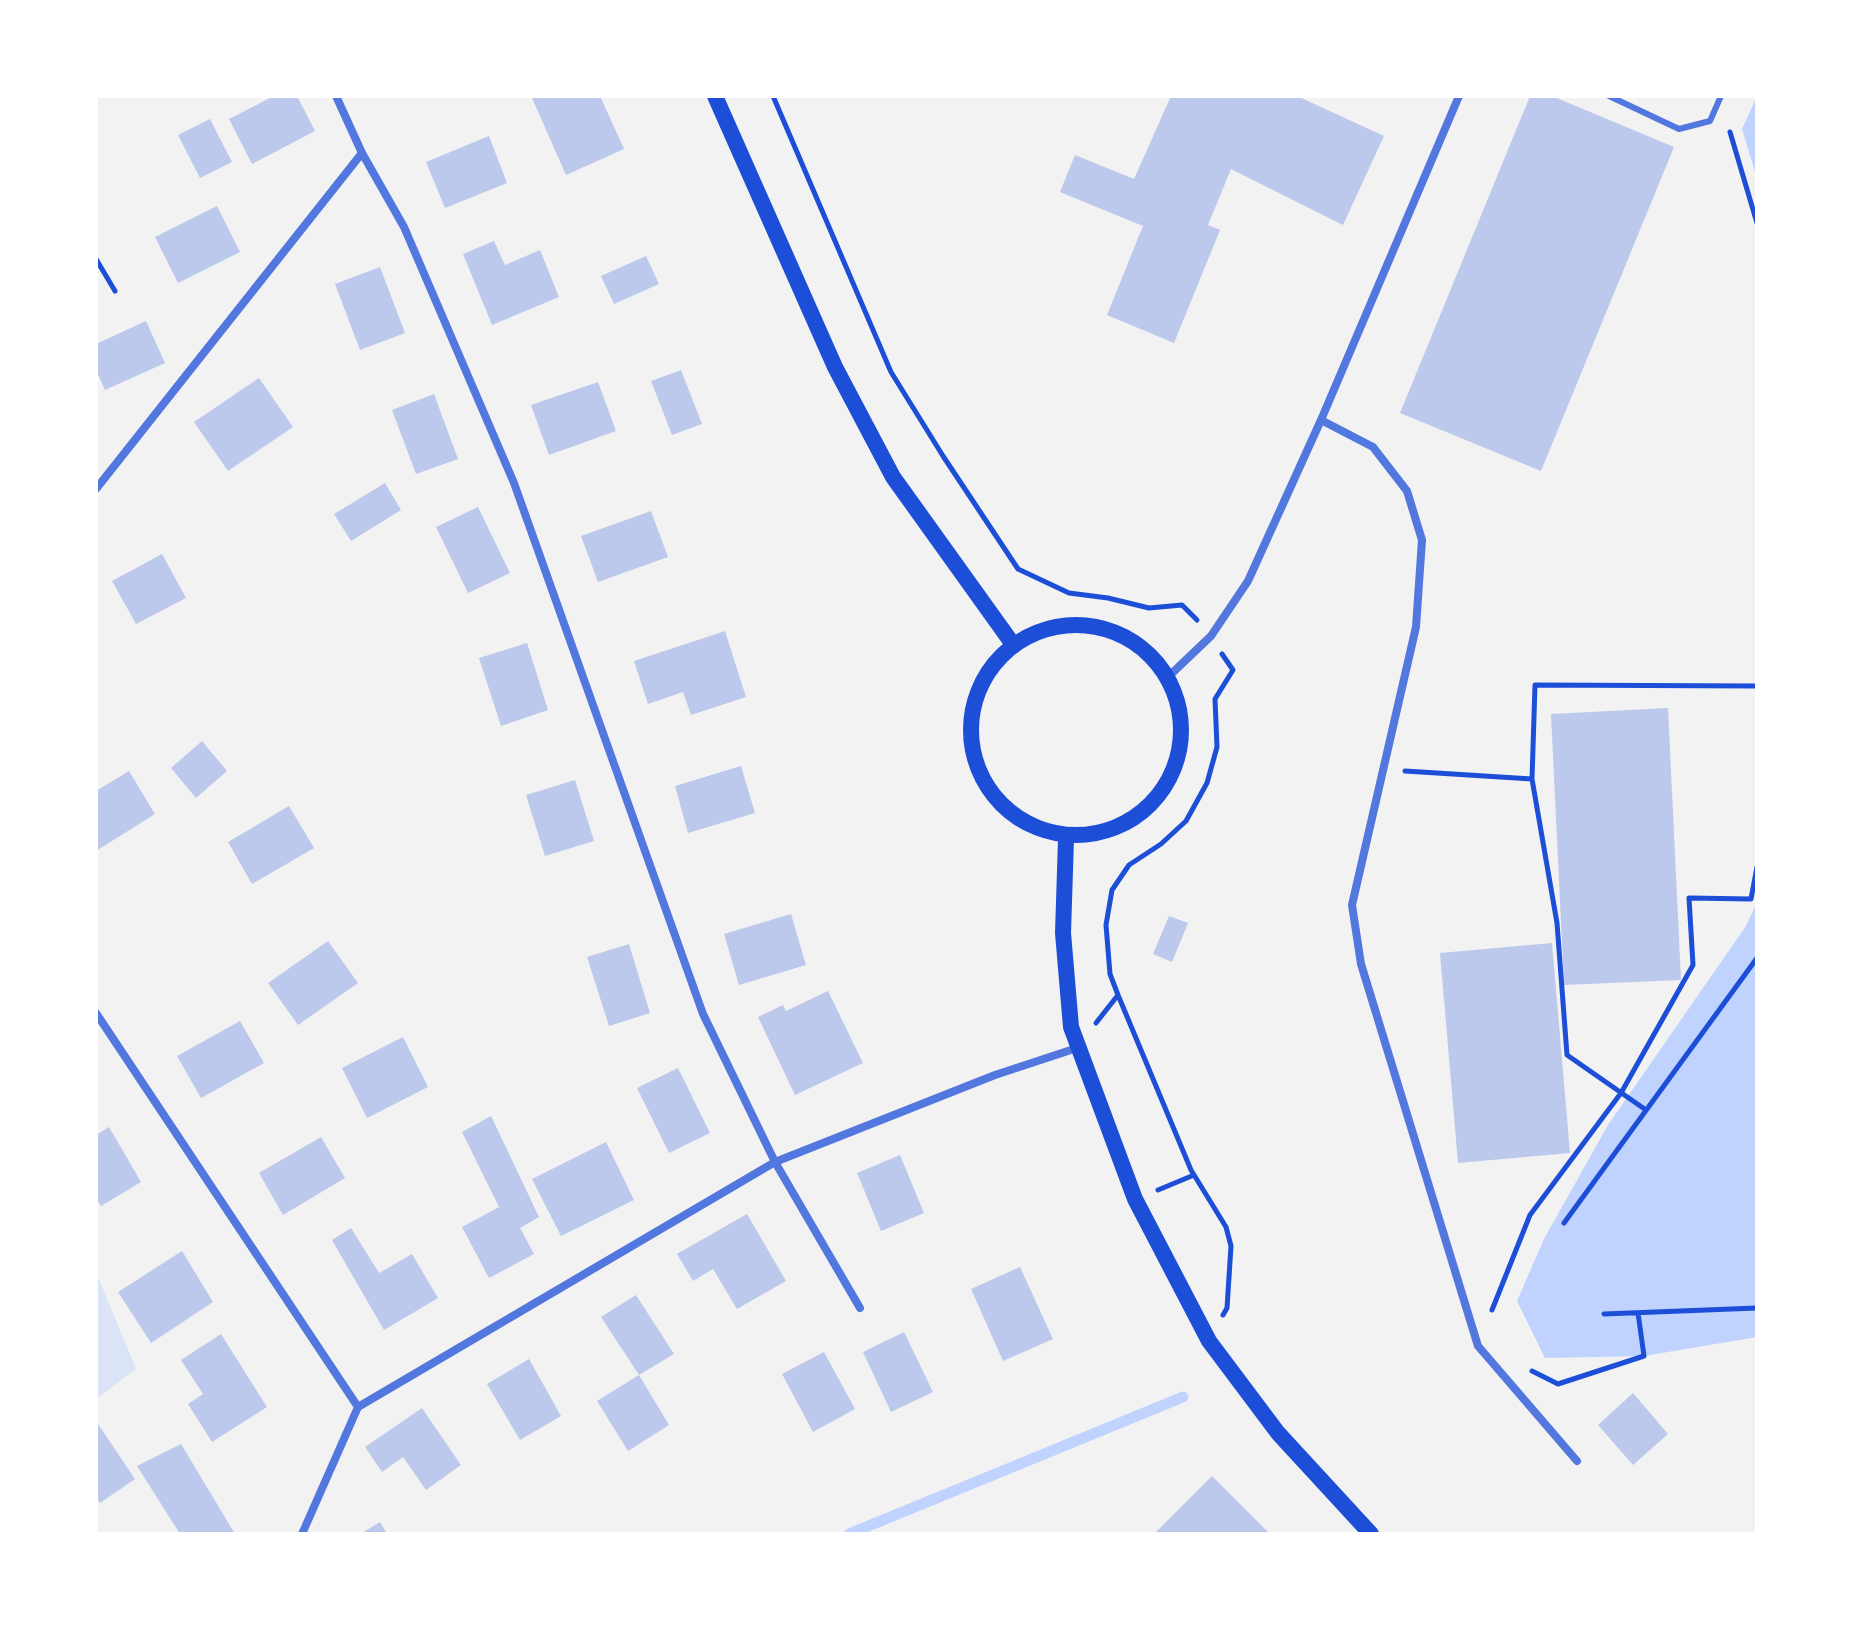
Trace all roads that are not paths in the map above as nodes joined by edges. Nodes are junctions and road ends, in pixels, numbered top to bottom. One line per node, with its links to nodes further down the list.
1 (336, 96): 6 (street)
2 (715, 96): 9 (main road)
3 (1459, 96): 7 (street)
4 (1609, 96): 5 (lane)
5 (1721, 96)
6 (362, 153): 8 (street); 14 (street)
7 (1321, 420): 10 (street); 17 (street)
8 (96, 489)
9 (1012, 643): 10 (main road); 11 (main road)
10 (1168, 677): 11 (main road)
11 (1066, 839): 13 (main road)
12 (96, 1013): 16 (street)
13 (1077, 1048): 14 (street); 19 (main road)
14 (775, 1162): 15 (street); 16 (street)
15 (860, 1308)
16 (358, 1407): 18 (street)
17 (1577, 1461)
18 (302, 1534)
19 (1371, 1534)

